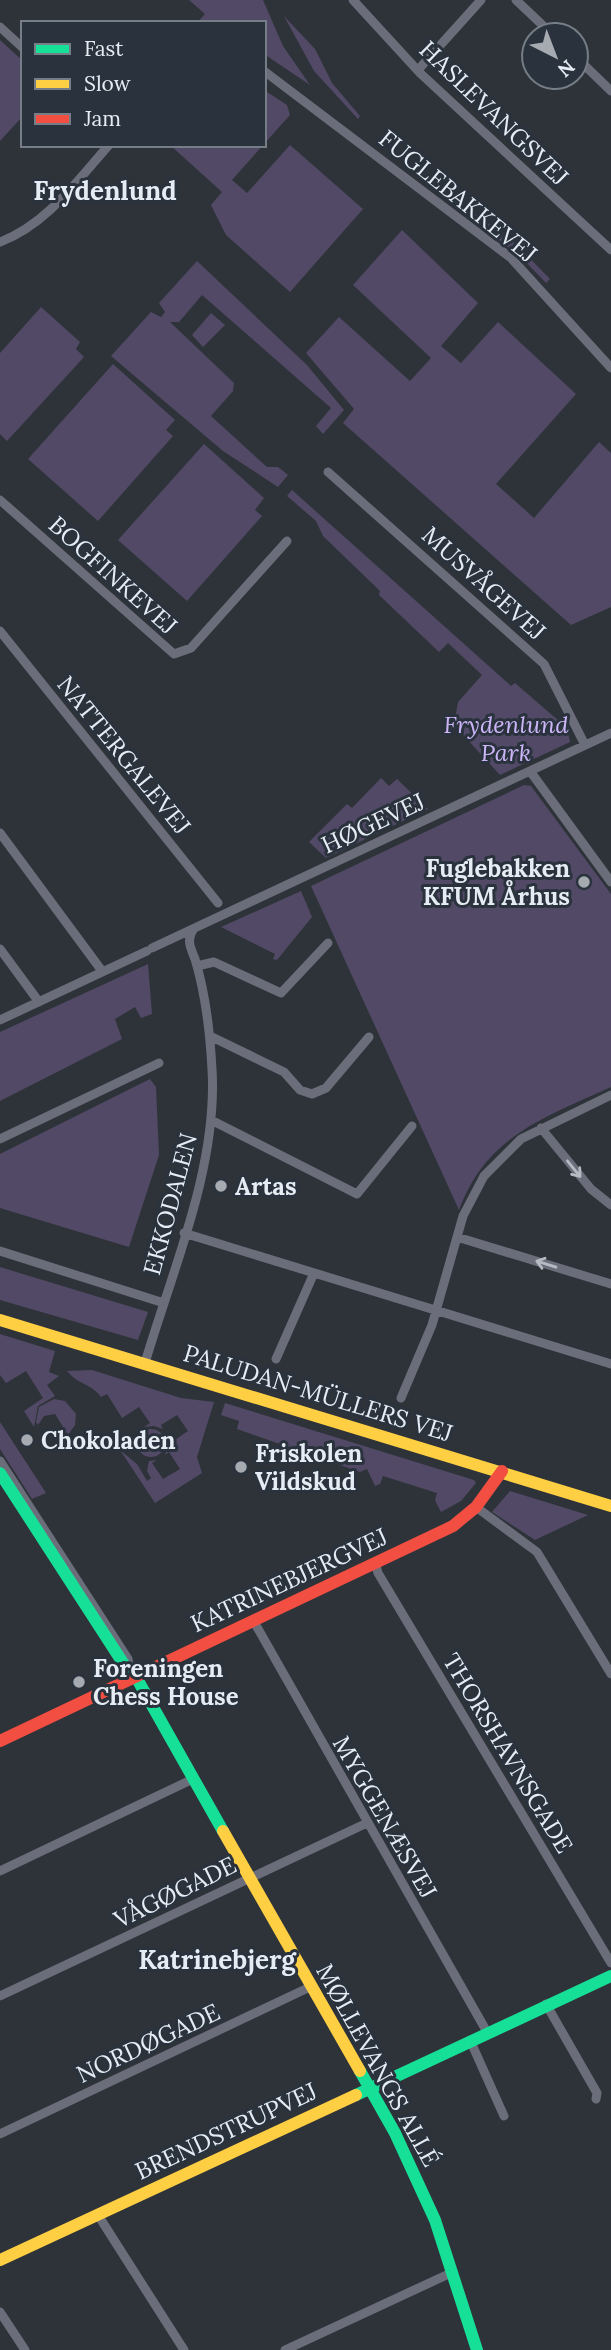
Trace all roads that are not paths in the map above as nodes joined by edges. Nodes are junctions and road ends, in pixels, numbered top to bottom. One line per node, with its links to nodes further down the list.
1 (354, 0): 7 (street, HASLEVANGSVEJ)
2 (516, 0): 4 (street)
3 (475, 2): 7 (street)
4 (538, 21)
5 (0, 27): 6 (street)
6 (21, 46)
7 (418, 70): 13 (street, HASLEVANGSVEJ)
8 (590, 71): 10 (street)
9 (266, 73): 14 (street, FUGLEBAKKEVEJ)
10 (611, 91)
11 (107, 147): 12 (street)
12 (0, 242)
13 (611, 250)
14 (611, 368)
15 (328, 472): 20 (street, MUSVÅGEVEJ)
16 (0, 500): 17 (street, BOGFINKEVEJ)
17 (288, 541)
18 (0, 631): 24 (street, NATTERGALEVEJ)
19 (611, 733): 20 (street, HØGEVEJ)
20 (585, 746): 21 (street, HØGEVEJ)
21 (530, 771): 23 (street); 25 (street, HØGEVEJ)
22 (0, 833): 29 (street)
23 (611, 882)
24 (218, 903)
25 (193, 930): 28 (street, EKKODALEN); 29 (street, HØGEVEJ)
26 (328, 943): 28 (street)
27 (0, 949): 30 (street)
28 (197, 965): 32 (street, EKKODALEN)
29 (102, 971): 30 (street, HØGEVEJ)
30 (39, 1002): 31 (street, HØGEVEJ)
31 (0, 1020)
32 (210, 1037): 33 (street); 36 (street, EKKODALEN)
33 (369, 1037)
34 (159, 1063): 39 (street)
35 (611, 1095): 38 (street)
36 (211, 1120): 37 (street); 41 (street, EKKODALEN)
37 (412, 1126)
38 (541, 1128): 40 (street, one-way to 40); 42 (street)
39 (0, 1139)
40 (611, 1205)
41 (184, 1233): 44 (street); 46 (street, EKKODALEN)
42 (457, 1237): 45 (street, one-way to 42); 47 (street)
43 (0, 1251): 46 (street)
44 (314, 1273): 47 (street); 49 (street)
45 (611, 1284)
46 (164, 1303): 50 (street, EKKODALEN)
47 (436, 1311): 51 (street); 52 (street)
48 (4, 1320): 50 (street, PALUDAN-MÜLLERS VEJ)
49 (276, 1359)
50 (145, 1363): 54 (street, PALUDAN-MÜLLERS VEJ)
51 (611, 1364)
52 (401, 1398)
53 (0, 1461): 60 (street, MØLLEVANGS ALLÉ)
54 (502, 1471): 56 (street, PALUDAN-MÜLLERS VEJ); 57 (street, KATRINEBJERGVEJ)
55 (0, 1473): 60 (street, MØLLEVANGS ALLÉ)
56 (611, 1506)
57 (476, 1507): 58 (street, KATRINEBJERGVEJ); 61 (street)
58 (374, 1562): 59 (street, KATRINEBJERGVEJ); 67 (street, THORSHAVNSGADE)
59 (258, 1630): 60 (street, KATRINEBJERGVEJ); 64 (street, MYGGENÆSVEJ)
60 (132, 1672): 62 (street, KATRINEBJERGVEJ); 63 (street, MØLLEVANGS ALLÉ)
61 (611, 1674)
62 (0, 1741)
63 (193, 1779): 65 (street); 66 (street, MØLLEVANGS ALLÉ)
64 (367, 1823): 66 (street, VÅGØGADE); 72 (street, MYGGENÆSVEJ)
65 (0, 1871)
66 (250, 1877): 69 (street, MØLLEVANGS ALLÉ); 70 (street, VÅGØGADE)
67 (611, 1964)
68 (611, 1976): 71 (street, BRENDSTRUPVEJ)
69 (312, 1986): 74 (street, MØLLEVANGS ALLÉ); 77 (street, NORDØGADE)
70 (0, 1996)
71 (545, 2004): 72 (street, BRENDSTRUPVEJ); 75 (street)
72 (487, 2032): 73 (street, BRENDSTRUPVEJ)
73 (470, 2040): 74 (street, BRENDSTRUPVEJ); 76 (street)
74 (370, 2087): 78 (street, BRENDSTRUPVEJ); 80 (street, MØLLEVANGS ALLÉ)
75 (596, 2099)
76 (504, 2116)
77 (0, 2134)
78 (98, 2215): 79 (street, BRENDSTRUPVEJ); 83 (street)
79 (0, 2260)
80 (453, 2272): 84 (street); 85 (street, MØLLEVANGS ALLÉ)
81 (0, 2312): 82 (street)
82 (25, 2350)
83 (184, 2350)
84 (285, 2350)
85 (477, 2350)

